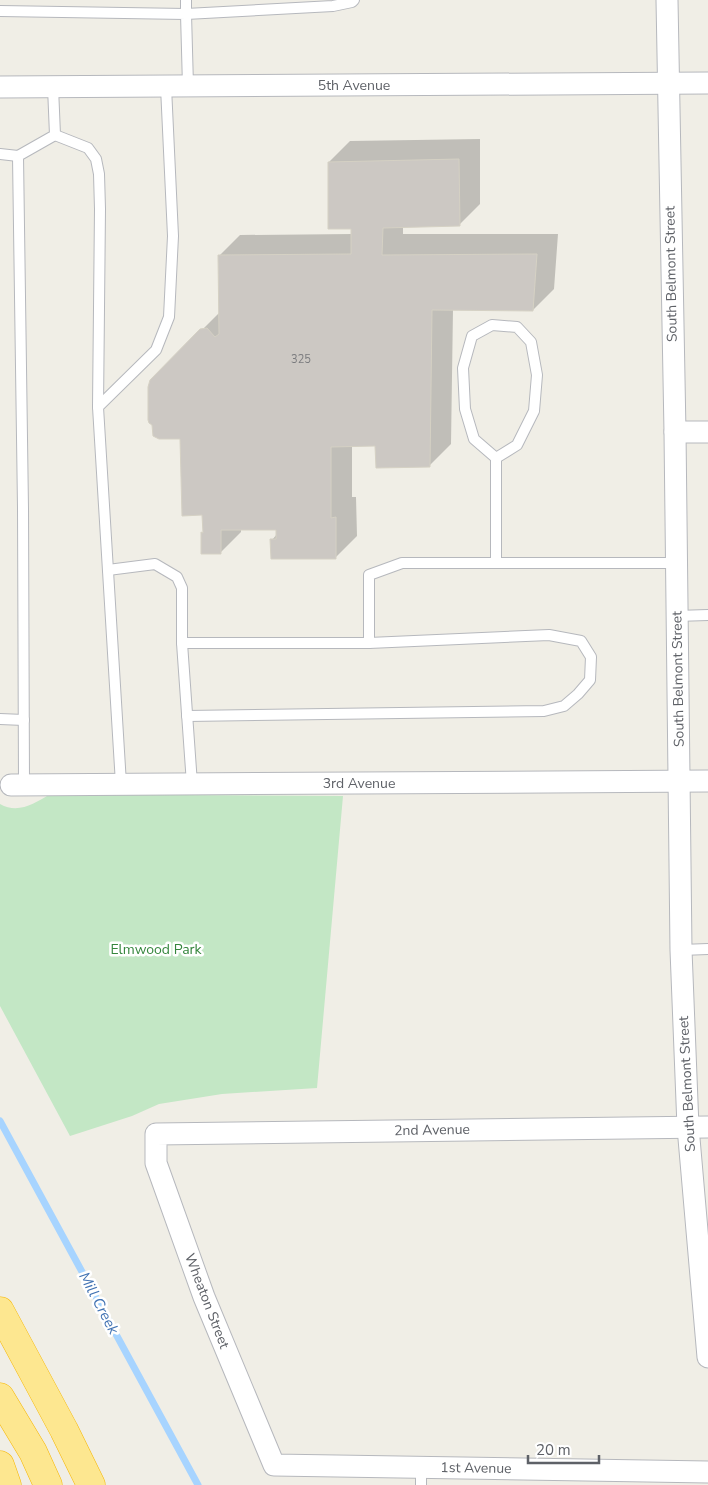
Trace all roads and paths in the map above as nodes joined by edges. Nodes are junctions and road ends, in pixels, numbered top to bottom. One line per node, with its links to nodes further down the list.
1 (186, 0): 5 (lane)
2 (354, 0): 5 (lane)
3 (667, 0): 7 (street, South Belmont Street)
4 (0, 11): 5 (lane)
5 (186, 14): 8 (lane)
6 (708, 83): 7 (street, 5th Avenue)
7 (668, 84): 8 (street, 5th Avenue); 16 (street, South Belmont Street)
8 (188, 86): 11 (street, 5th Avenue)
9 (0, 87): 10 (street, 5th Avenue)
10 (53, 87): 11 (street, 5th Avenue); 12 (lane)
11 (166, 87): 15 (lane)
12 (55, 135): 14 (lane); 15 (lane)
13 (0, 154): 14 (lane)
14 (18, 156): 28 (lane)
15 (98, 407): 21 (lane)
16 (675, 432): 17 (street); 19 (street, South Belmont Street)
17 (708, 432)
18 (496, 458): 18 (lane); 20 (lane)
19 (676, 563): 20 (lane); 23 (street, South Belmont Street)
20 (496, 564): 25 (lane)
21 (108, 570): 24 (lane); 31 (lane)
22 (708, 615): 23 (lane)
23 (676, 616): 30 (street, South Belmont Street)
24 (182, 643): 25 (lane); 26 (lane)
25 (369, 643): 26 (lane)
26 (187, 716): 32 (lane)
27 (0, 719): 28 (lane)
28 (24, 720): 33 (lane)
29 (708, 781): 30 (street, 3rd Avenue)
30 (680, 782): 32 (street, 3rd Avenue); 35 (street, South Belmont Street)
31 (121, 784): 32 (street, 3rd Avenue); 33 (street, 3rd Avenue)
32 (192, 784)
33 (17, 785)
34 (708, 949): 35 (lane)
35 (682, 950): 36 (street, South Belmont Street)
36 (698, 1127): 37 (street, 2nd Avenue); 38 (street, South Belmont Street)
37 (156, 1134): 43 (street, Wheaton Street)
38 (705, 1308): 40 (street, South Belmont Street)
39 (0, 1311): 48 (highway)
40 (708, 1356)
41 (0, 1397): 47 (highway)
42 (0, 1465): 46 (highway)
43 (274, 1465): 45 (street, 1st Avenue)
44 (708, 1472): 45 (street, 1st Avenue)
45 (421, 1476)
46 (7, 1485)
47 (48, 1485)
48 (91, 1485)

